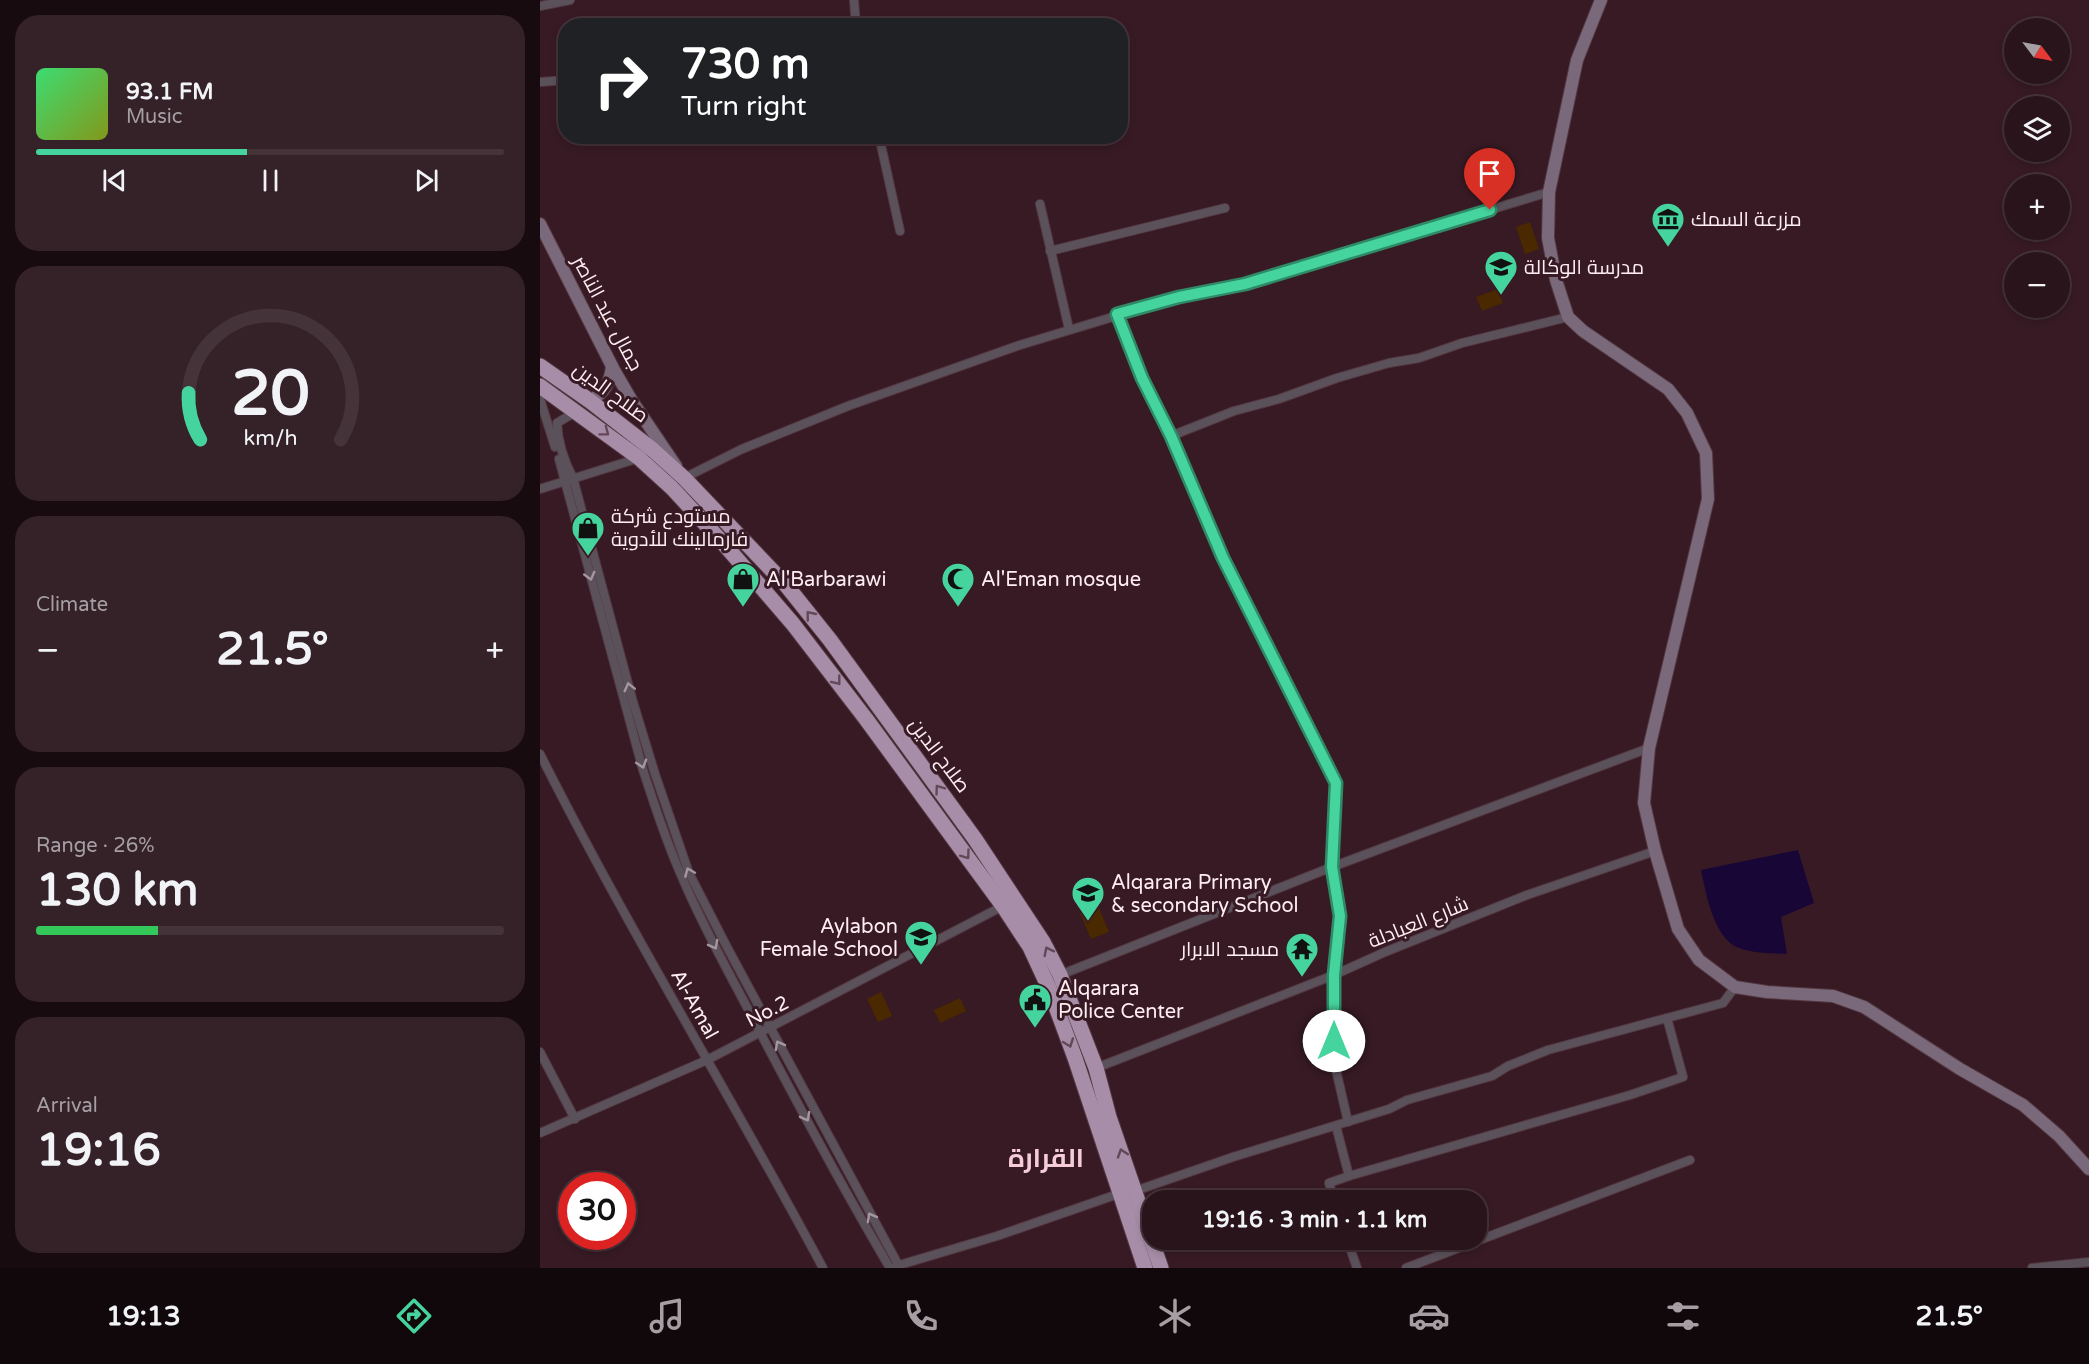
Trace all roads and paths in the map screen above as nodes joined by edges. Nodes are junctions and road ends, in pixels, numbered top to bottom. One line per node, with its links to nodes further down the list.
1 (570, 0): 4 (street)
2 (854, 0): 5 (street)
3 (1601, 0): 9 (street)
4 (540, 6)
5 (855, 18)
6 (558, 81): 7 (street)
7 (540, 82)
8 (881, 144): 13 (street)
9 (1549, 192): 15 (street); 16 (street)
10 (1040, 204): 14 (street)
11 (1225, 208): 14 (street)
12 (540, 224): 19 (street, جمال عبد الناصر)
13 (900, 231)
14 (1050, 251): 17 (street)
15 (1117, 314): 17 (street); 24 (street)
16 (1568, 317): 24 (street); 31 (street)
17 (1069, 329): 26 (street)
18 (540, 366): 22 (highway, صلاح الدين)
19 (612, 366): 22 (street); 26 (street, جمال عبد الناصر)
20 (540, 386): 23 (highway, صلاح الدين)
21 (540, 399): 27 (street)
22 (590, 401): 26 (highway, صلاح الدين)
23 (583, 416): 25 (highway, صلاح الدين, one-way to 25); 27 (street)
24 (1171, 436): 34 (street)
25 (639, 458): 27 (street); 30 (highway, صلاح الدين)
26 (684, 478): 29 (highway, صلاح الدين, one-way to 26)
27 (569, 479): 28 (street); 40 (street, one-way to 27); 41 (street, one-way to 41)
28 (540, 489)
29 (830, 640): 30 (highway); 36 (highway, صلاح الدين, one-way to 29)
30 (815, 652): 35 (highway, صلاح الدين, one-way to 35)
31 (1649, 748): 33 (street); 34 (street)
32 (540, 754): 43 (street, Al-Amal)
33 (1655, 851): 37 (street, شارع العبادلة); 38 (street)
34 (1332, 867): 36 (street); 37 (street)
35 (1003, 906): 40 (street, No.2); 45 (highway, صلاح الدين, one-way to 45)
36 (1060, 975): 44 (highway, صلاح الدين)
37 (1334, 975): 44 (street, شارع العبادلة); 47 (street)
38 (1735, 987): 39 (street); 51 (street)
39 (1667, 1018): 47 (street); 52 (street)
40 (770, 1028): 41 (street, No.2); 57 (street, one-way to 40)
41 (761, 1033): 43 (street, No.2); 57 (street, one-way to 57)
42 (540, 1052): 46 (street)
43 (707, 1060): 46 (street, No.2); 58 (street, Al-Amal)
44 (1096, 1068): 45 (highway, صلاح الدين)
45 (1096, 1097): 54 (highway, صلاح الدين)
46 (575, 1119): 49 (street, No.2)
47 (1348, 1122): 48 (street)
48 (1336, 1126): 52 (street); 54 (street)
49 (540, 1133)
50 (1690, 1160): 62 (street)
51 (2089, 1169)
52 (1349, 1176): 53 (street)
53 (1331, 1190)
54 (1128, 1192): 57 (street); 59 (highway, صلاح الدين); 60 (highway, صلاح الدين)
55 (1351, 1250): 61 (street)
56 (2089, 1262): 63 (street)
57 (894, 1267)
58 (823, 1268)
59 (1145, 1268)
60 (1161, 1268)
61 (1357, 1268)
62 (1406, 1268)
63 (2032, 1268)

